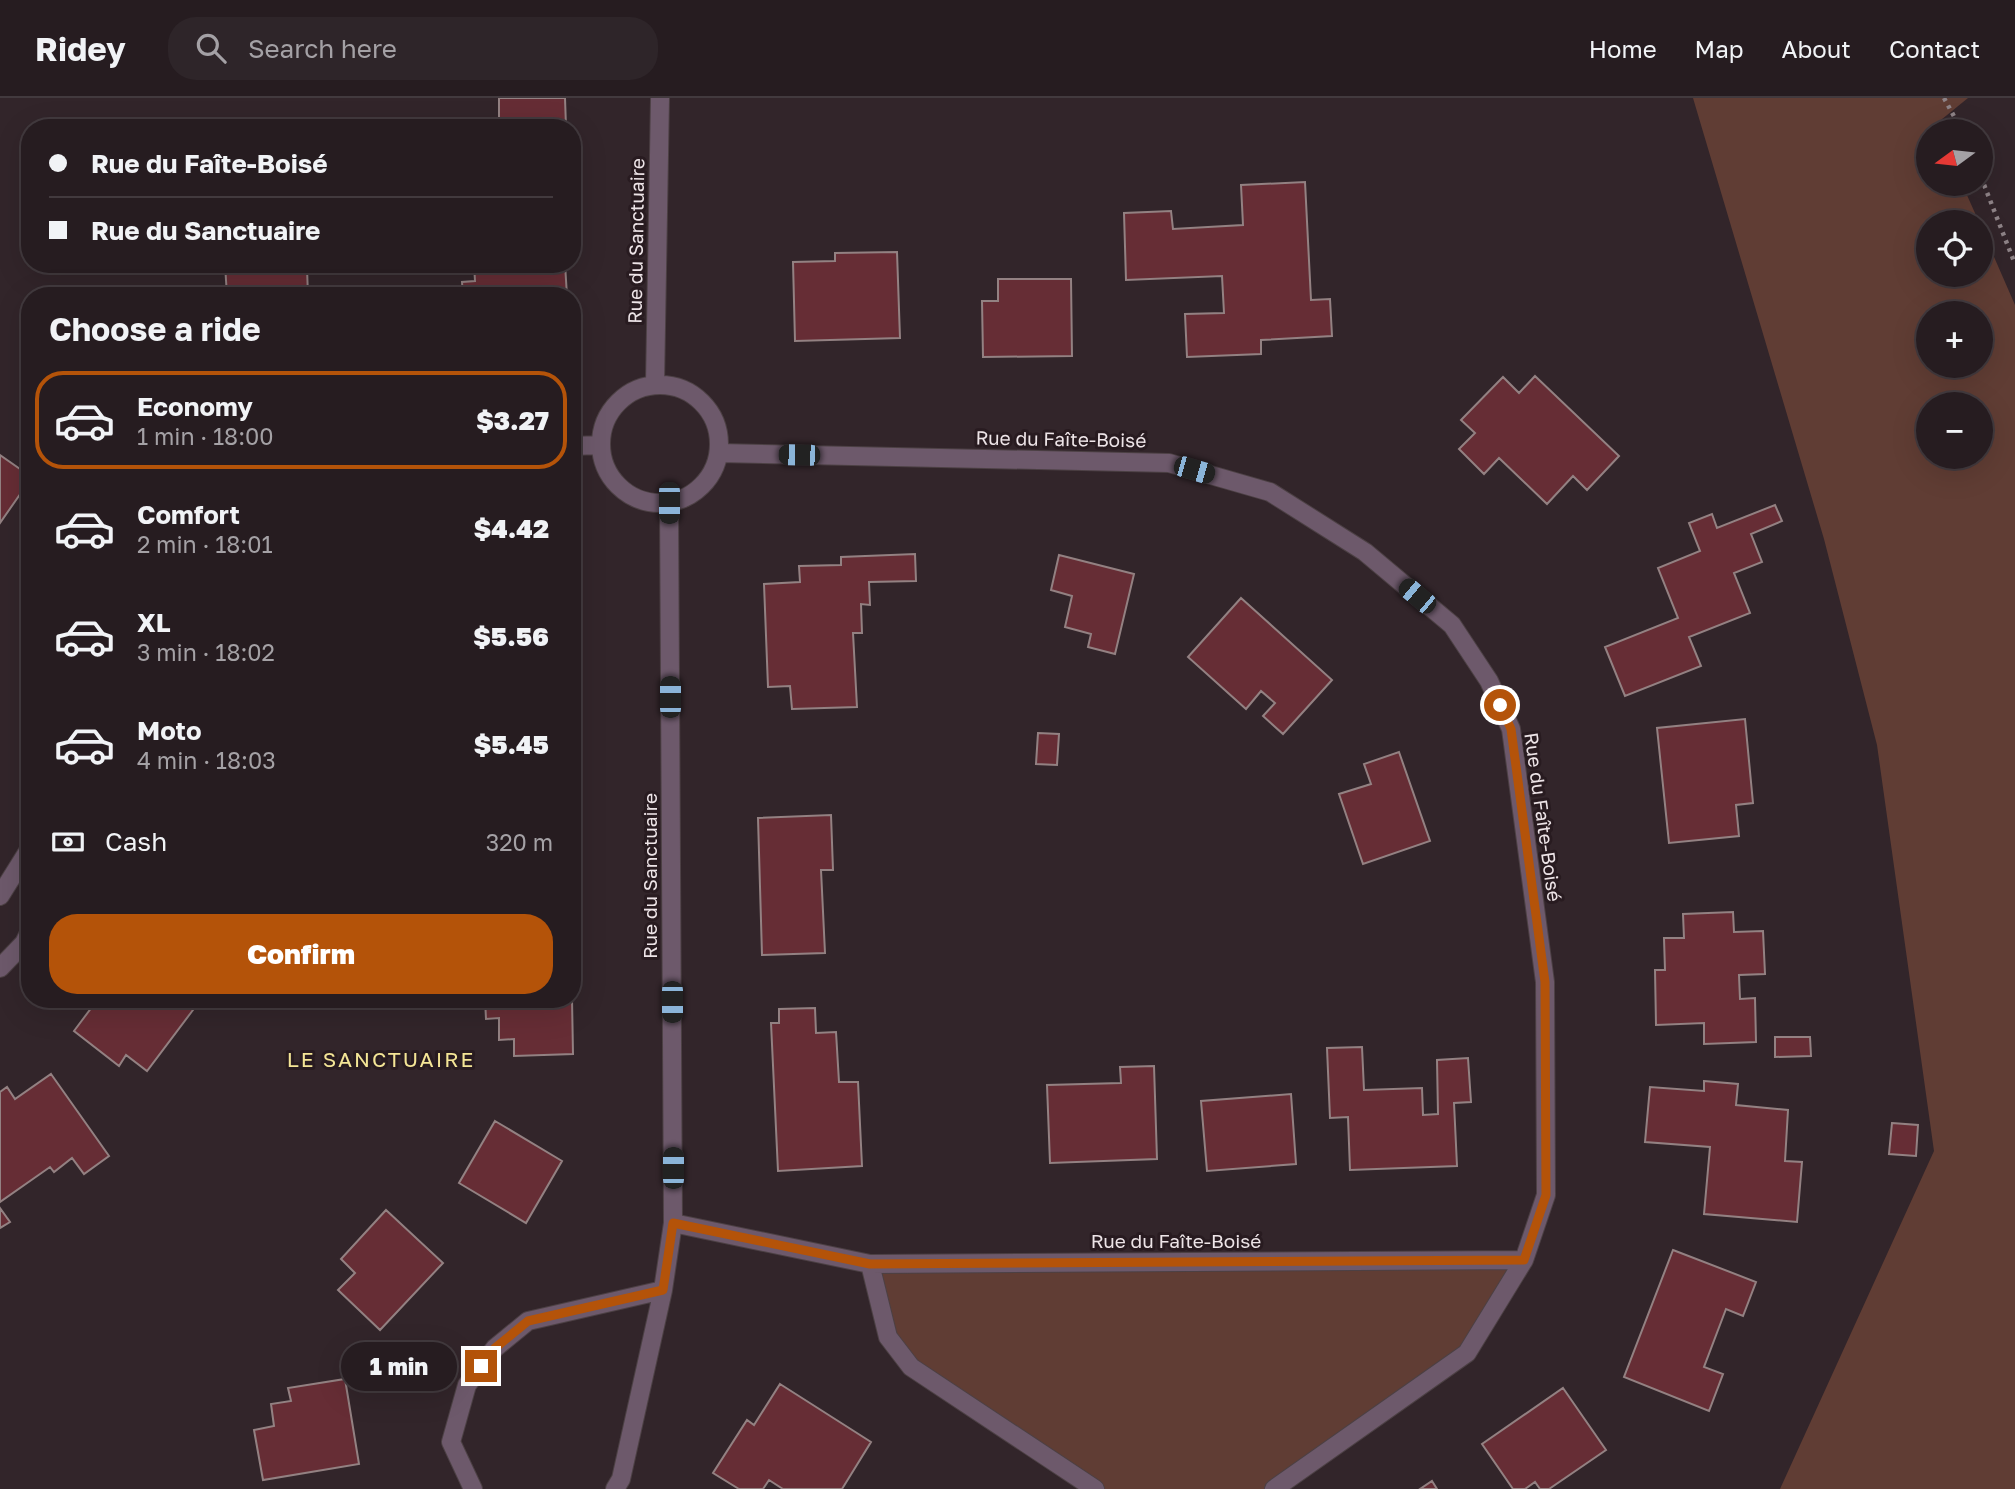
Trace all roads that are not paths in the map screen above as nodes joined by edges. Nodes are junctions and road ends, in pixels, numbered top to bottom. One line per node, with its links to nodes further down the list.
1 (660, 98): 2 (street, Rue du Sanctuaire)
2 (655, 384): 3 (street); 5 (street)
3 (601, 445): 4 (street); 6 (street)
4 (581, 446)
5 (719, 453): 6 (street); 12 (street, Rue du Faîte-Boisé)
6 (669, 503): 11 (street, Rue du Sanctuaire)
7 (21, 862): 8 (street)
8 (0, 896)
9 (21, 946): 10 (street)
10 (0, 968)
11 (673, 1223): 13 (street, Rue du Faîte-Boisé); 14 (street, Rue du Sanctuaire)
12 (1524, 1260): 13 (street, Rue du Faîte-Boisé); 18 (street, Rue du Faîte-Boisé)
13 (870, 1264): 17 (street)
14 (663, 1290): 15 (street); 16 (street, Rue du Sanctuaire)
15 (473, 1489)
16 (615, 1489)
17 (1095, 1489)
18 (1274, 1489)

